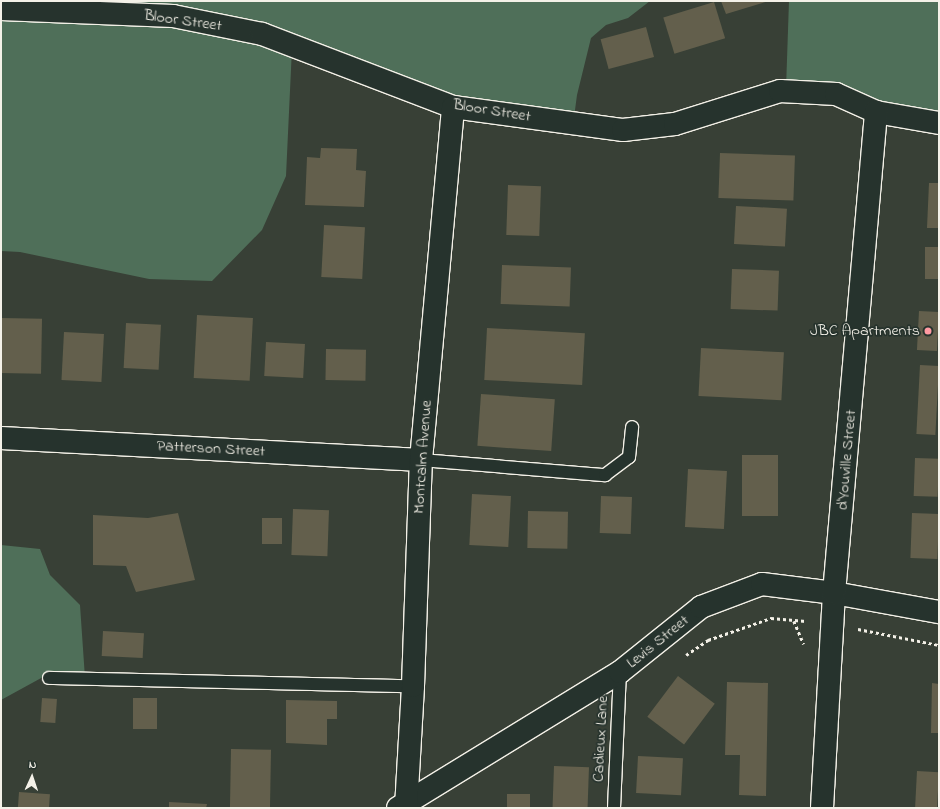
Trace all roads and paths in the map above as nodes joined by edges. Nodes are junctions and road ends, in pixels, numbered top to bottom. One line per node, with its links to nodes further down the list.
1 (1, 9): 2 (street, Bloor Street)
2 (453, 107): 3 (street, Bloor Street); 7 (street, Montcalm Avenue)
3 (876, 112): 4 (street, Bloor Street); 8 (street, d'Youville Street)
4 (939, 123)
5 (632, 427): 7 (lane)
6 (1, 438): 7 (street, Patterson Street)
7 (421, 460): 15 (street, Montcalm Avenue)
8 (834, 594): 9 (street, Levis Street); 10 (street, d'Youville Street); 13 (street, Levis Street)
9 (939, 612)
10 (833, 624): 11 (path); 12 (path); 18 (street, d'Youville Street)
11 (939, 645)
12 (683, 657)
13 (620, 672): 16 (street, Levis Street); 17 (lane, Cadieux Lane)
14 (49, 678): 15 (lane)
15 (413, 686): 16 (street, Montcalm Avenue)
16 (403, 806)
17 (614, 808)
18 (822, 808)

